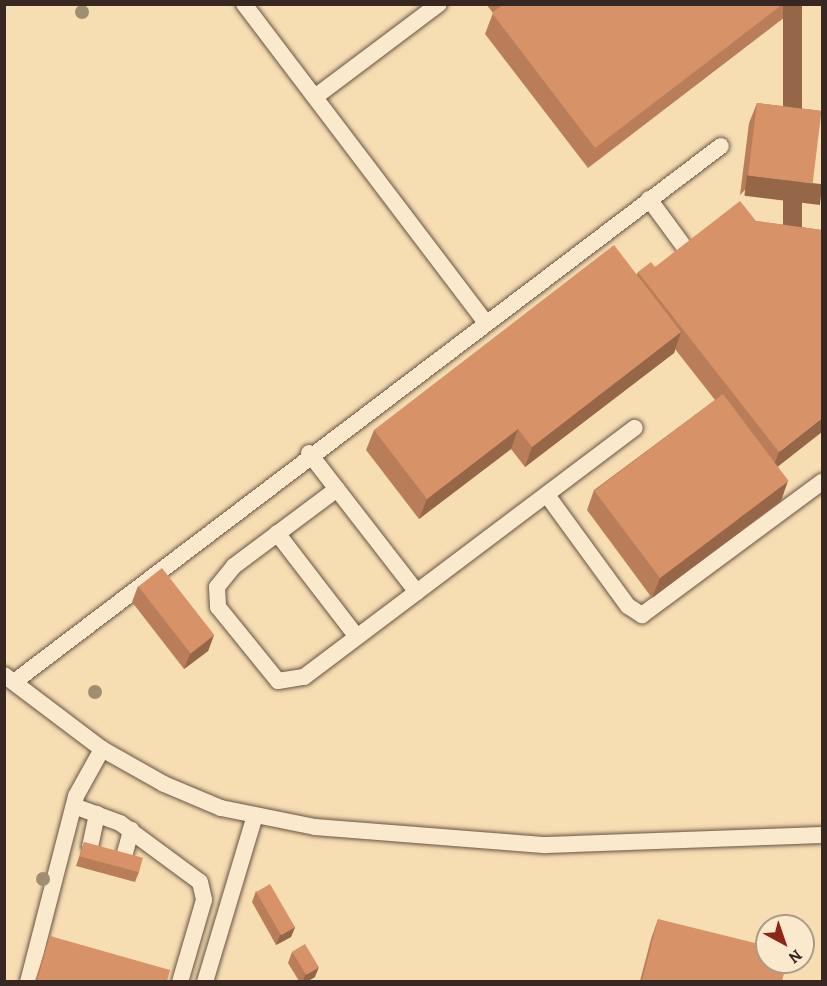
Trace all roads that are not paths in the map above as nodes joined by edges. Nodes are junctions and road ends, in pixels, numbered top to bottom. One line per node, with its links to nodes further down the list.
1 (244, 4): 3 (street)
2 (439, 4): 3 (street)
3 (315, 98): 7 (street)
4 (721, 146): 5 (street)
5 (649, 199): 6 (street); 7 (street)
6 (682, 244)
7 (484, 321): 9 (street)
8 (635, 428): 12 (street)
9 (309, 453): 11 (street); 16 (street)
10 (822, 482): 12 (street)
11 (337, 489): 13 (street); 14 (street)
12 (547, 495): 14 (street)
13 (277, 533): 15 (street); 15 (street)
14 (417, 592): 15 (street)
15 (357, 637)
16 (9, 679): 17 (street)
17 (102, 749): 18 (street); 20 (street)
18 (74, 806): 19 (street); 25 (street)
19 (97, 814): 21 (street); 23 (street)
20 (255, 815): 22 (street); 27 (street)
21 (131, 830): 24 (street); 26 (street)
22 (822, 835)
23 (90, 848)
24 (125, 853)
25 (28, 981)
26 (180, 981)
27 (205, 981)

